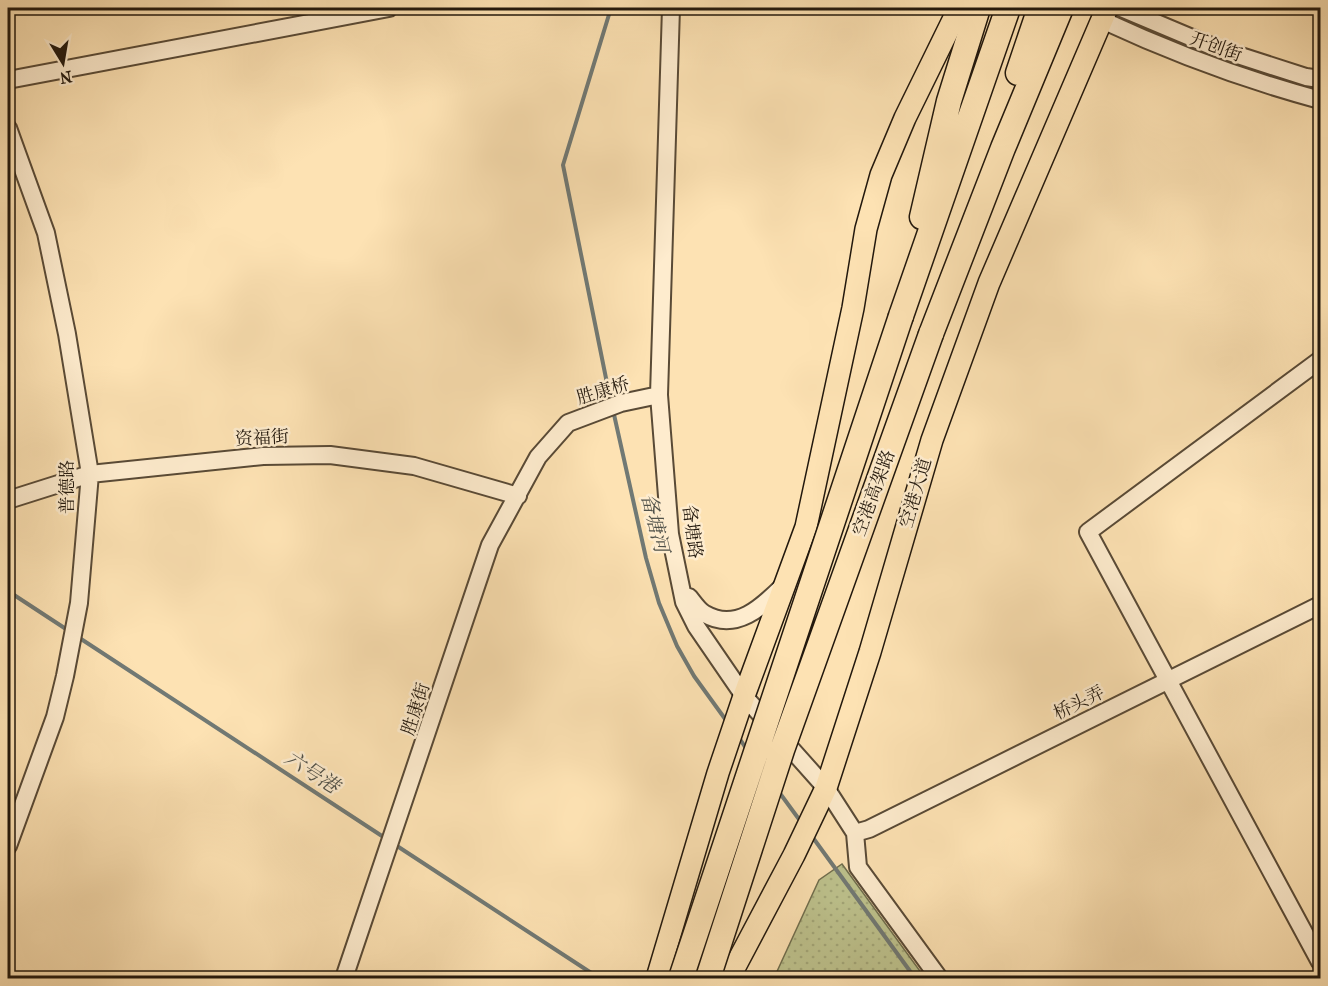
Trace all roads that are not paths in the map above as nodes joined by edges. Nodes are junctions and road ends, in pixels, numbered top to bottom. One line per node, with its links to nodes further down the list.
1 (389, 8): 9 (street)
2 (671, 8): 18 (street, 备塘路)
3 (959, 8): 24 (main road)
4 (978, 8): 15 (highway)
5 (1008, 8): 15 (highway, 空港高架路)
6 (1040, 8): 16 (highway, 空港高架路)
7 (1061, 8): 16 (highway)
8 (1121, 8): 11 (street, 开创街)
9 (341, 12): 12 (street)
10 (1104, 14): 13 (street, 开创街); 28 (main road, 空港大道)
11 (1320, 79)
12 (8, 80)
13 (1320, 100)
14 (8, 128): 20 (street, 普德路)
15 (901, 316): 34 (highway, 空港高架路, bridge)
16 (931, 334): 35 (highway, 空港高架路, bridge)
17 (1320, 360): 26 (street)
18 (659, 395): 19 (street, 胜康桥); 23 (street, 备塘路)
19 (538, 457): 21 (street, 胜康街)
20 (90, 474): 21 (street, 资福街); 22 (street, 资福街); 30 (street, 普德路)
21 (518, 496): 32 (street, 胜康街)
22 (8, 500)
23 (678, 578): 24 (street); 27 (street, 备塘路)
24 (786, 583): 27 (main road)
25 (1320, 605): 26 (street, 桥头弄)
26 (1169, 680): 29 (street, 桥头弄); 31 (street)
27 (741, 705): 28 (street, 备塘路); 33 (main road)
28 (826, 788): 29 (street, 备塘路); 36 (main road, 空港大道)
29 (855, 833): 37 (street, 备塘路)
30 (8, 846)
31 (1320, 962)
32 (344, 978)
33 (657, 978)
34 (681, 978)
35 (708, 978)
36 (729, 978)
37 (939, 978)

